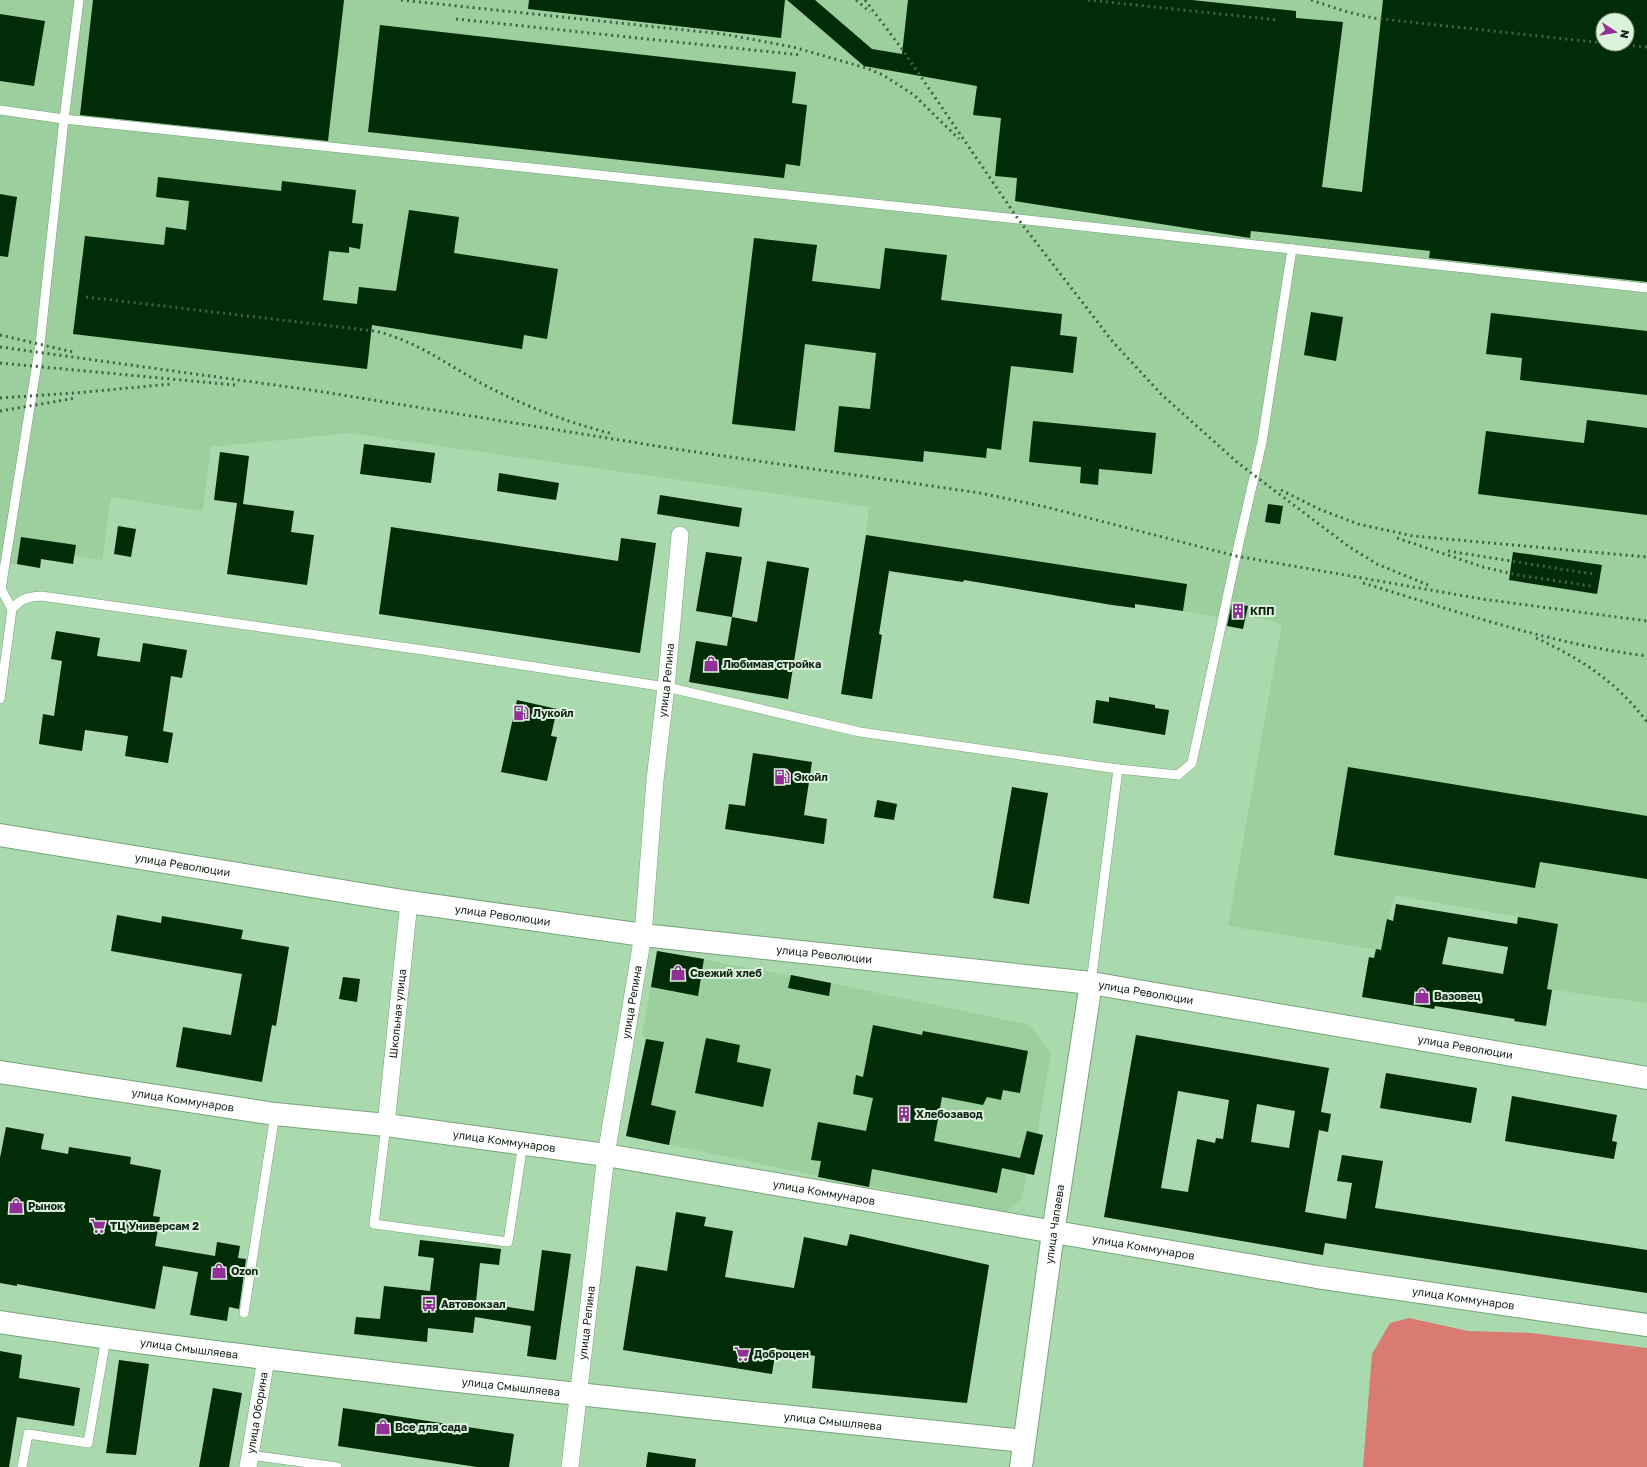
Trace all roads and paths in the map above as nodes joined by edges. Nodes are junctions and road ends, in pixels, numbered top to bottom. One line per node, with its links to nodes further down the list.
1 (78, 0): 3 (lane)
2 (0, 110): 3 (lane)
3 (64, 119): 4 (lane); 7 (lane)
4 (1292, 249): 5 (lane); 10 (lane)
5 (1647, 288)
6 (680, 535): 8 (street, улица Репина)
7 (12, 609): 8 (lane); 9 (lane)
8 (666, 687): 10 (lane); 13 (street, улица Репина)
9 (0, 699)
10 (1118, 769): 14 (lane)
11 (0, 835): 12 (street, улица Революции)
12 (409, 902): 13 (street, улица Революции); 18 (street, Школьная улица)
13 (643, 934): 14 (street, улица Революции); 20 (street, улица Репина)
14 (1091, 982): 16 (street, улица Революции); 21 (street, улица Чапаева)
15 (0, 1072): 17 (street, улица Коммунаров)
16 (1647, 1078)
17 (275, 1114): 18 (street, улица Коммунаров); 22 (lane)
18 (386, 1125): 19 (street, улица Коммунаров); 19 (lane)
19 (523, 1143): 20 (street, улица Коммунаров)
20 (606, 1155): 21 (street, улица Коммунаров); 27 (street, улица Репина)
21 (1053, 1233): 24 (street, улица Коммунаров); 28 (street, улица Чапаева)
22 (244, 1313)
23 (0, 1322): 25 (street, улица Смышляева)
24 (1647, 1325)
25 (106, 1338): 26 (street, улица Смышляева); 30 (lane)
26 (266, 1359): 27 (street, улица Смышляева); 29 (street, улица Оборина)
27 (579, 1395): 28 (street, улица Смышляева); 32 (street, улица Репина)
28 (1024, 1441): 33 (street, улица Чапаева)
29 (250, 1461): 31 (lane)
30 (22, 1467)
31 (337, 1467)
32 (570, 1467)
33 (1021, 1467)

